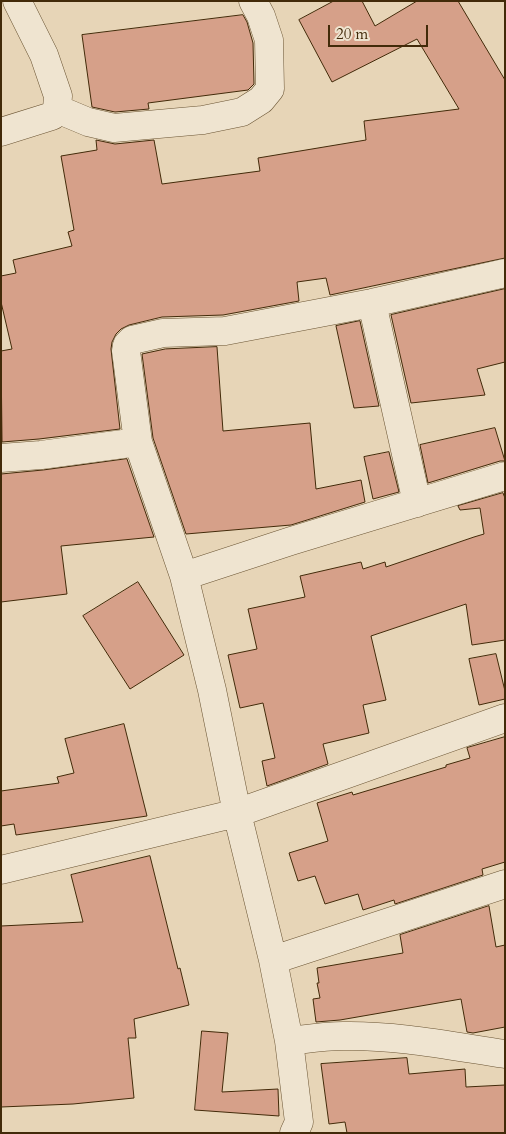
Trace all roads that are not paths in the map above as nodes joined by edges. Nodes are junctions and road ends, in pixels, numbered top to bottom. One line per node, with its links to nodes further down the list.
1 (17, 1): 3 (street)
2 (253, 1): 3 (street)
3 (58, 109): 4 (street)
4 (1, 132)
5 (505, 273): 6 (street)
6 (372, 304): 7 (street); 10 (street)
7 (138, 442): 8 (street); 11 (street)
8 (1, 458)
9 (505, 476): 10 (street)
10 (417, 503): 11 (street)
11 (184, 576): 13 (street)
12 (505, 718): 13 (street)
13 (237, 812): 14 (street); 16 (street)
14 (1, 870)
15 (505, 884): 16 (street)
16 (273, 960): 17 (street)
17 (289, 1041): 18 (street); 19 (street)
18 (505, 1054)
19 (294, 1133)

